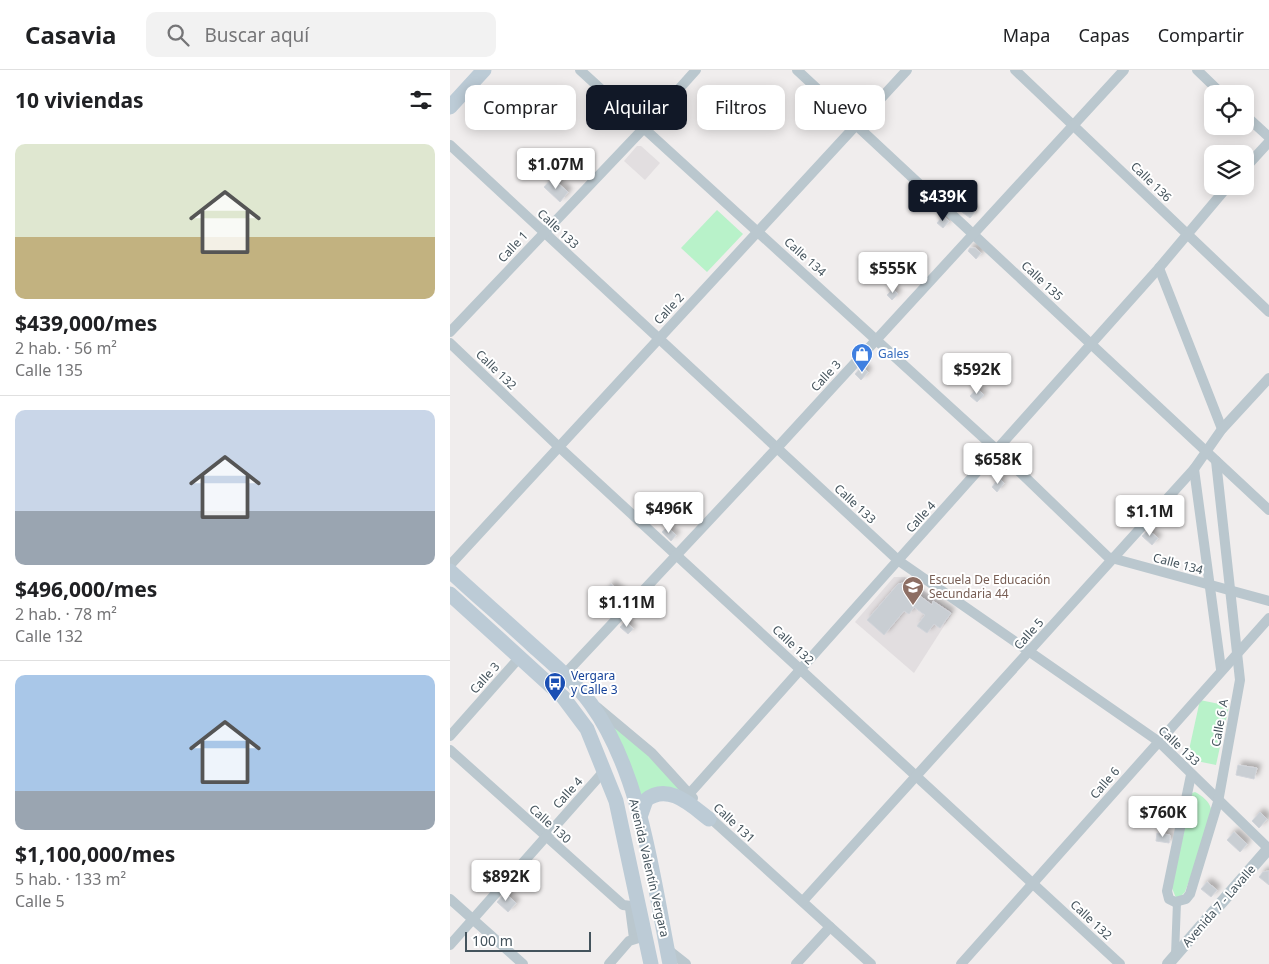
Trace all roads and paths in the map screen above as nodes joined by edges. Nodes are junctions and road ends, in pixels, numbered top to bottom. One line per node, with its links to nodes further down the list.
1 (484, 70): 14 (main road)
2 (580, 70): 9 (street, Calle 134)
3 (696, 70): 10 (street, Calle 1)
4 (797, 70): 11 (street, Calle 135)
5 (907, 70): 13 (street, Calle 2)
6 (1015, 70): 16 (street, Calle 136)
7 (1124, 70): 16 (street, Calle 3)
8 (1197, 70): 12 (street)
9 (597, 85)
10 (683, 85)
11 (813, 85)
12 (1213, 85)
13 (885, 94)
14 (450, 107)
15 (1254, 123): 21 (street)
16 (1073, 125): 28 (street, Calle 136); 29 (street, Calle 3)
17 (642, 130): 27 (street, Calle 1)
18 (646, 130): 26 (street, Calle 134)
19 (851, 130): 26 (street, Calle 2)
20 (861, 130): 29 (street, Calle 135)
21 (1269, 137)
22 (1269, 142): 24 (street)
23 (450, 144): 27 (street, Calle 133)
24 (1254, 158)
25 (1220, 195): 28 (street, Calle 4)
26 (758, 232): 33 (street, Calle 2); 34 (street, Calle 134)
27 (543, 233): 32 (street, Calle 1); 33 (street, Calle 133)
28 (1188, 234): 30 (street, Calle 4); 31 (street, Calle 136)
29 (974, 235): 34 (street, Calle 3); 36 (street, Calle 135)
30 (1159, 268): 36 (street, Calle 4); 38 (street)
31 (1269, 312)
32 (450, 332)
33 (659, 339): 39 (street, Calle 2); 40 (street, Calle 133)
34 (877, 340): 40 (street, Calle 3); 41 (street, Calle 134)
35 (450, 343): 39 (street, Calle 132)
36 (1090, 343): 41 (street, Calle 4); 42 (street, Calle 135)
37 (1269, 378): 38 (street, Calle 5)
38 (1222, 430): 42 (street, Calle 5)
39 (559, 447): 46 (street, Calle 132); 49 (street, Calle 2)
40 (776, 449): 46 (street, Calle 3); 48 (street, Calle 133)
41 (997, 450): 47 (street, Calle 134); 48 (street, Calle 4)
42 (1206, 451): 43 (street, Calle 135); 44 (street, Calle 5)
43 (1216, 460): 45 (street, Calle 135); 52 (street, Calle 6 A)
44 (1194, 469): 47 (street, Calle 5); 51 (street)
45 (1269, 510)
46 (676, 554): 60 (street, Calle 132); 61 (street, Calle 3)
47 (1112, 559): 51 (street, Calle 134); 56 (street, Calle 5)
48 (899, 561): 56 (street, Calle 133); 60 (street, Calle 4)
49 (450, 565)
50 (450, 571): 61 (main road, Avenida Valentín Vergara)
51 (1210, 585): 52 (street, Calle 134); 59 (street)
52 (1231, 591): 54 (street, Calle 134); 57 (street, Calle 6 A)
53 (450, 594): 58 (main road, Avenida Valentín Vergara)
54 (1269, 601)
55 (1269, 618): 57 (street, Calle 6)
56 (1030, 652): 64 (street, Calle 133); 68 (street, Calle 5)
57 (1239, 652): 59 (street, Calle 6); 70 (street, Calle 6 A)
58 (519, 658): 63 (street, Calle 3); 66 (main road, Avenida Valentín Vergara)
59 (1221, 669): 64 (street, Calle 6)
60 (800, 670): 68 (street, Calle 132); 69 (street, Calle 4)
61 (565, 674): 62 (main road, Avenida Valentín Vergara)
62 (585, 696): 69 (street, Calle 131); 71 (main road, Avenida Valentín Vergara)
63 (450, 736)
64 (1158, 741): 67 (street, Calle 133); 75 (street, Calle 6)
65 (450, 750): 73 (street, Calle 130)
66 (606, 770): 73 (street, Calle 4); 79 (main road, Avenida Valentín Vergara)
67 (1192, 775): 70 (street, Calle 133); 78 (street)
68 (916, 776): 75 (street, Calle 132); 77 (street, Calle 5)
69 (690, 793): 72 (street, Calle 131)
70 (1218, 802): 74 (street, Calle 133); 78 (street, Calle 6 A)
71 (640, 817): 72 (main road); 84 (main road, Avenida Valentín Vergara)
72 (709, 819): 77 (street, Calle 131)
73 (546, 838): 79 (street, Calle 130); 80 (street, Calle 4)
74 (1269, 849): 85 (street, Avenida 7 - Lavalle)
75 (1034, 884): 92 (street, Calle 6); 93 (street, Calle 132)
76 (450, 899): 80 (street)
77 (803, 901): 81 (street, Calle 131)
78 (1177, 902): 85 (street)
79 (634, 907): 82 (main road, Avenida Valentín Vergara)
80 (472, 919): 83 (street, Calle 4); 86 (street)
81 (830, 927): 90 (street); 91 (street, Calle 131)
82 (639, 937): 87 (street); 88 (main road, Avenida Valentín Vergara)
83 (450, 945)
84 (669, 956): 89 (street)
85 (1172, 960)
86 (523, 964)
87 (609, 964)
88 (651, 964)
89 (686, 964)
90 (796, 964)
91 (871, 964)
92 (961, 964)
93 (1120, 964)

